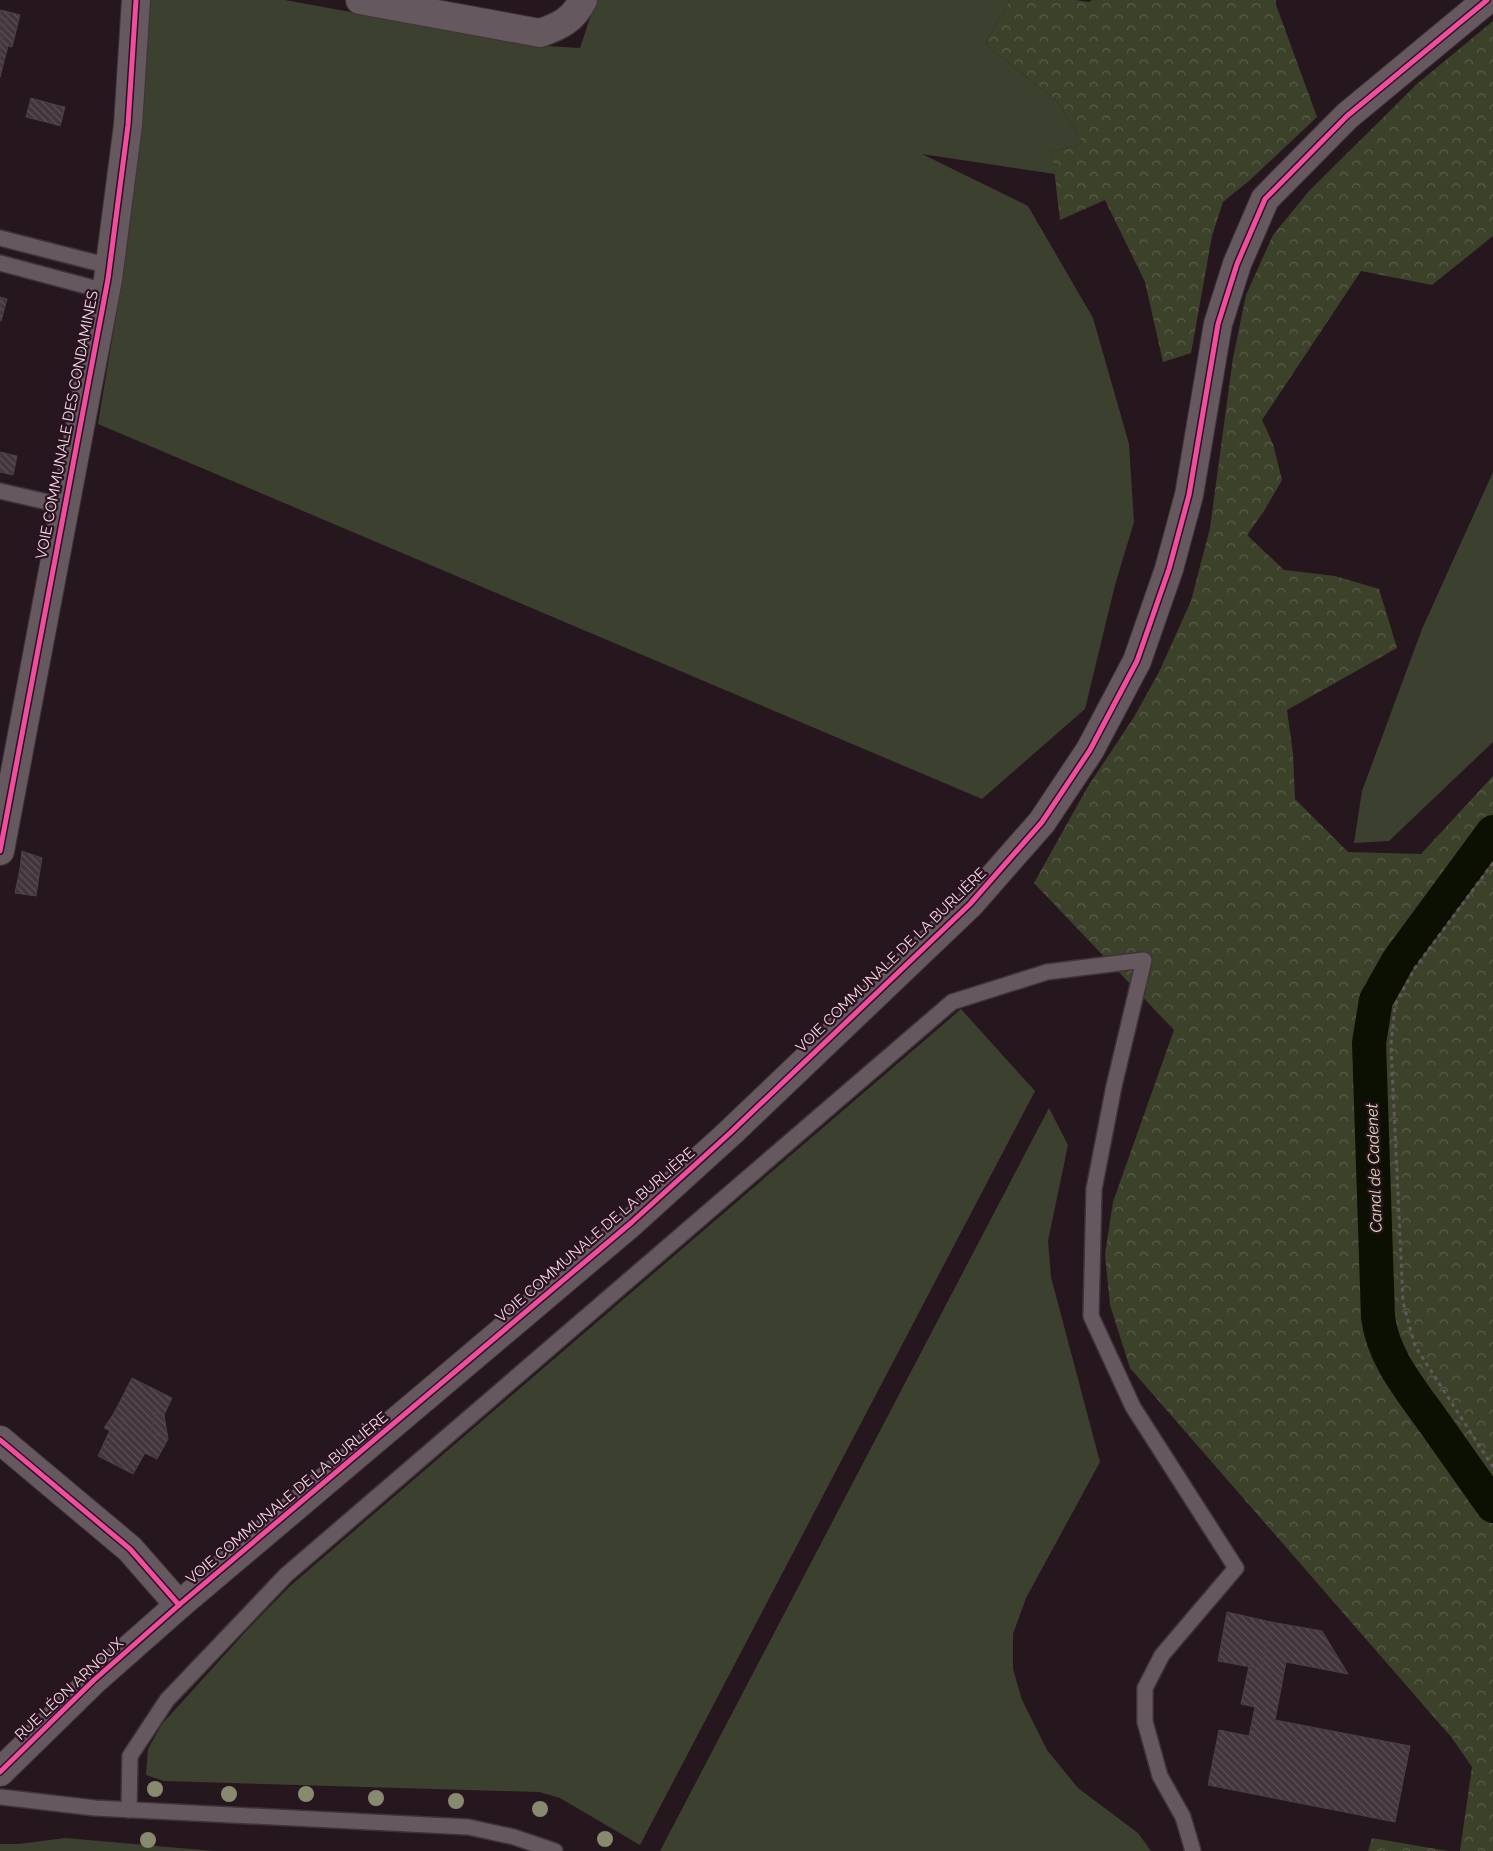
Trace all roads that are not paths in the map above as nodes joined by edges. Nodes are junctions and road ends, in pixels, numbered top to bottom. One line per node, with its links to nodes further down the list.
1 (136, 0): 7 (street, VOIE COMMUNALE DES CONDAMINES)
2 (360, 0): 3 (street)
3 (583, 0)
4 (1487, 0): 13 (street, VOIE COMMUNALE DE LA BURLIÈRE)
5 (0, 238): 7 (lane)
6 (0, 263): 7 (lane)
7 (107, 278): 9 (street, VOIE COMMUNALE DES CONDAMINES)
8 (0, 491): 9 (lane)
9 (65, 506): 10 (street, VOIE COMMUNALE DES CONDAMINES)
10 (5, 793): 11 (street, VOIE COMMUNALE DES CONDAMINES)
11 (0, 851)
12 (0, 1440): 13 (street)
13 (179, 1605): 14 (street, RUE LÉON ARNOUX)
14 (0, 1772)
15 (0, 1797): 16 (lane)
16 (129, 1810): 17 (lane); 18 (lane)
17 (553, 1851)
18 (1193, 1851)

